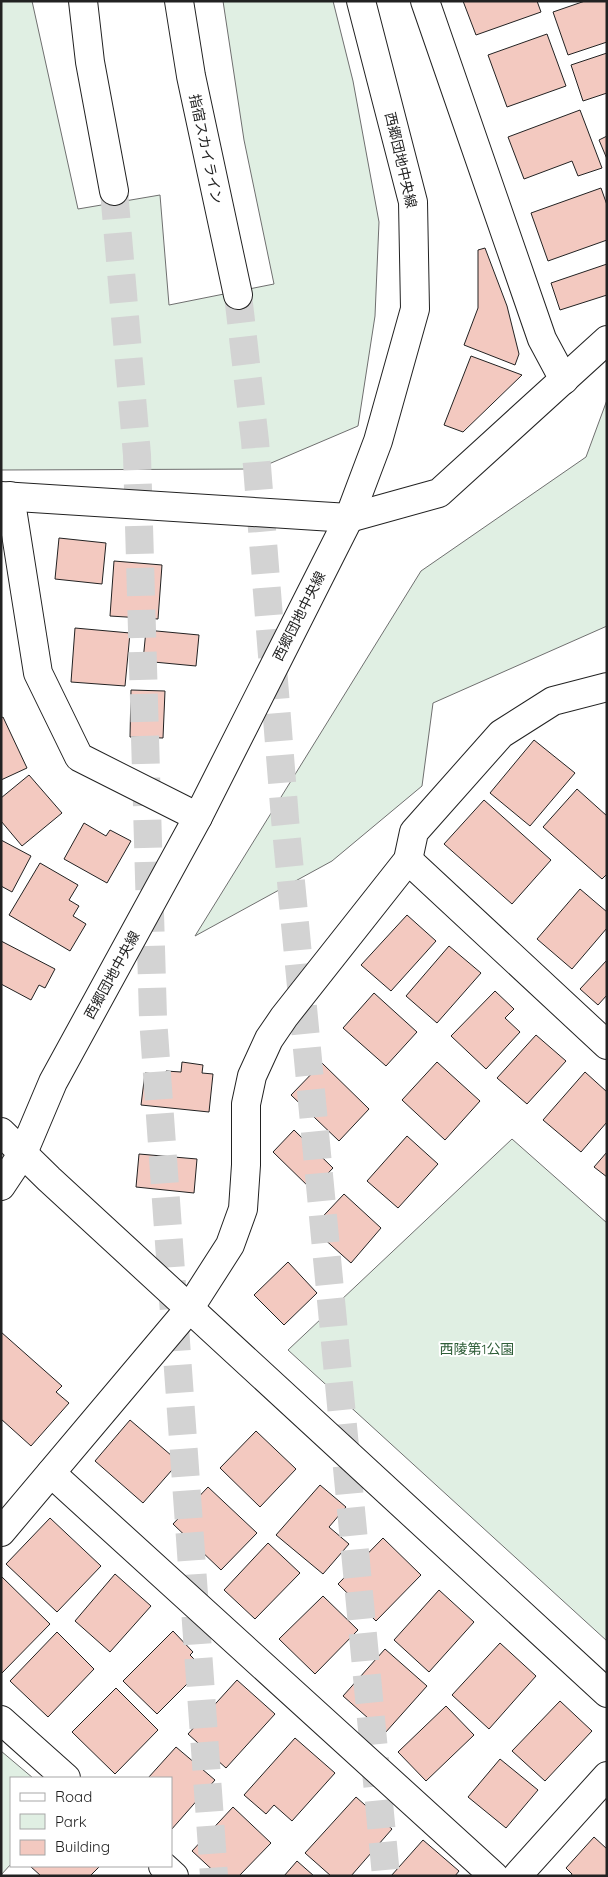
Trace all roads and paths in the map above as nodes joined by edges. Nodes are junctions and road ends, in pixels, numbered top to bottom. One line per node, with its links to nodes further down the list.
1 (73, 1): 6 (main road)
2 (84, 1): 6 (main road)
3 (179, 1): 8 (main road, 指宿スカイライン)
4 (361, 1): 12 (main road, 西郷団地中央線)
5 (425, 1): 10 (main road)
6 (90, 62): 7 (main road)
7 (114, 191)
8 (238, 295)
9 (607, 340): 10 (main road)
10 (564, 380): 12 (main road)
11 (6, 496): 12 (main road); 14 (main road)
12 (349, 518): 14 (main road, 西郷団地中央線)
13 (607, 687): 15 (main road)
14 (198, 817): 18 (main road, 西郷団地中央線)
15 (408, 860): 16 (main road); 20 (main road)
16 (607, 1045)
17 (1, 1132): 18 (main road)
18 (23, 1154): 19 (main road, 西郷団地中央線); 20 (main road)
19 (1, 1186)
20 (189, 1309): 21 (main road); 23 (main road)
21 (51, 1473): 22 (main road); 29 (main road)
22 (1, 1532)
23 (607, 1693)
24 (1, 1720): 26 (main road)
25 (607, 1776): 30 (main road)
26 (65, 1777)
27 (164, 1867): 28 (main road)
28 (174, 1876)
29 (494, 1876)
30 (517, 1876)

